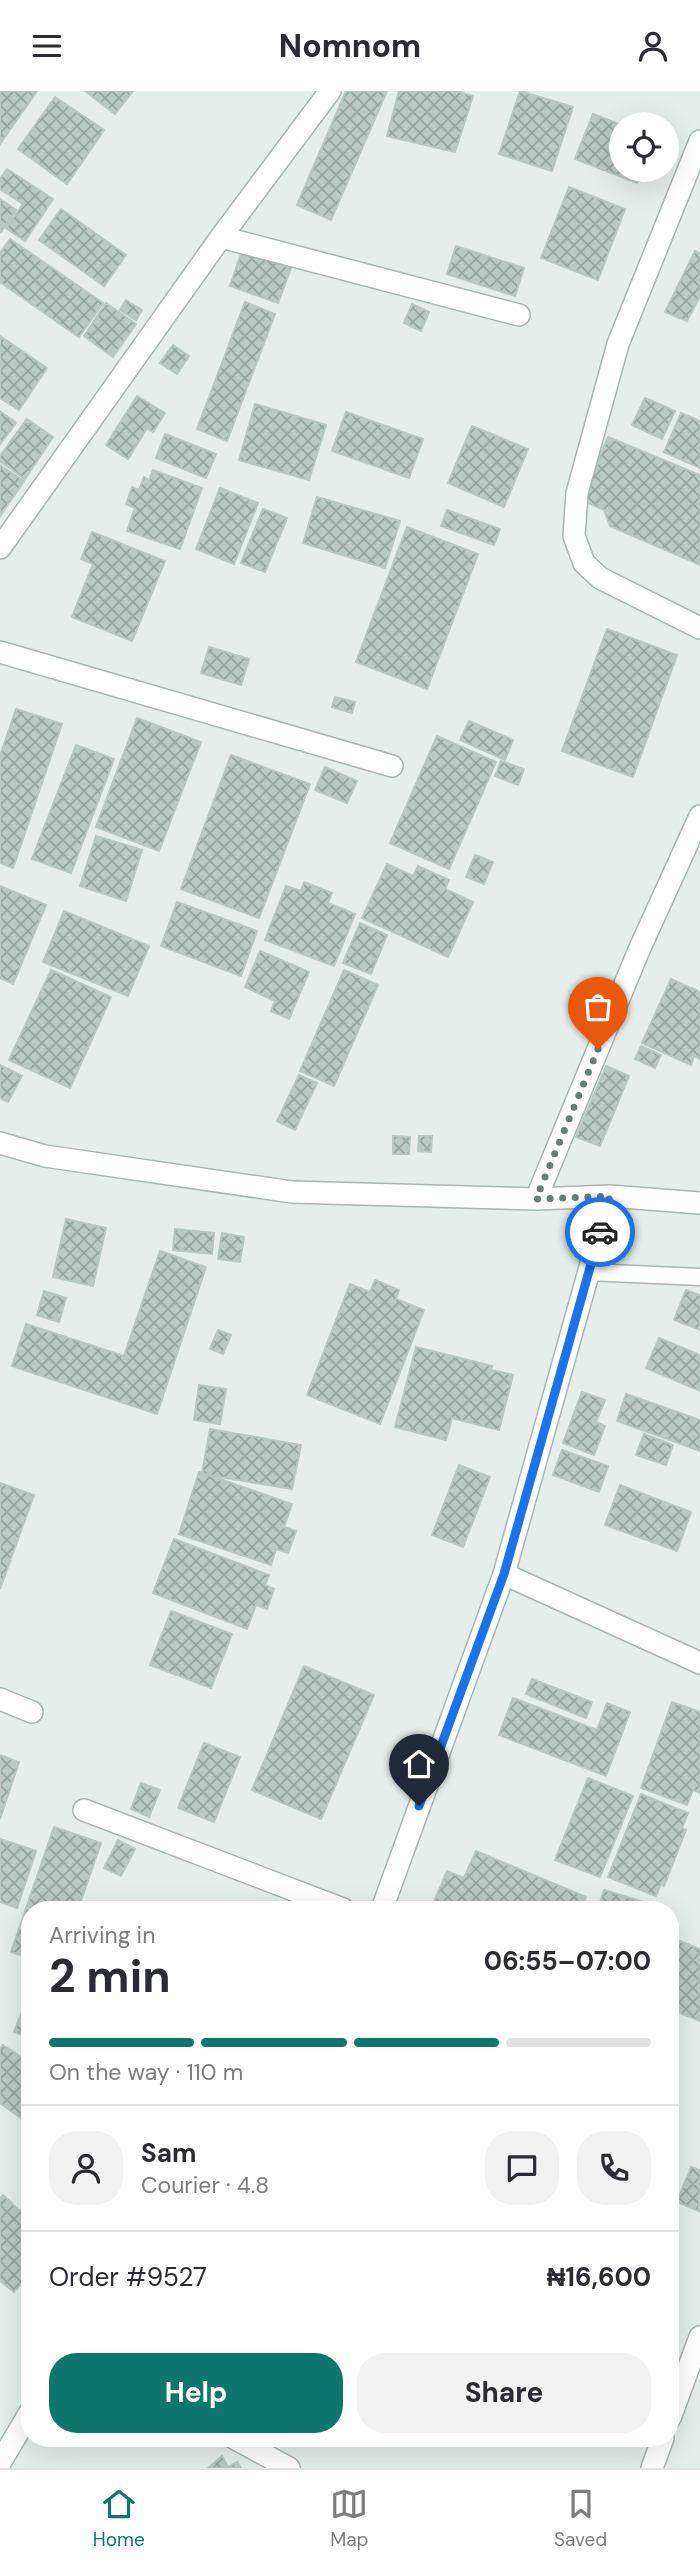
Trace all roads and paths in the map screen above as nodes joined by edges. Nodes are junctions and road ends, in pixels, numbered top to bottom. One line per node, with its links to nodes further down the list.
1 (330, 91): 3 (street)
2 (700, 141): 6 (street)
3 (221, 237): 4 (street); 5 (street)
4 (519, 315)
5 (0, 548)
6 (700, 628)
7 (0, 652): 8 (street)
8 (392, 766)
9 (700, 816): 12 (street)
10 (0, 1143): 12 (street)
11 (610, 1196): 12 (street); 13 (street); 14 (street)
12 (536, 1199)
13 (700, 1203)
14 (589, 1272): 15 (lane); 16 (street)
15 (700, 1277)
16 (504, 1574): 17 (street); 22 (street)
17 (700, 1663)
18 (0, 1699): 19 (street)
19 (32, 1712)
20 (84, 1810): 21 (street)
21 (322, 1901)
22 (385, 1901)
23 (700, 2337): 24 (street)
24 (679, 2394)
25 (21, 2427): 28 (street)
26 (250, 2447): 29 (street)
27 (660, 2447): 30 (street)
28 (0, 2463)
29 (289, 2468)
30 (652, 2468)

